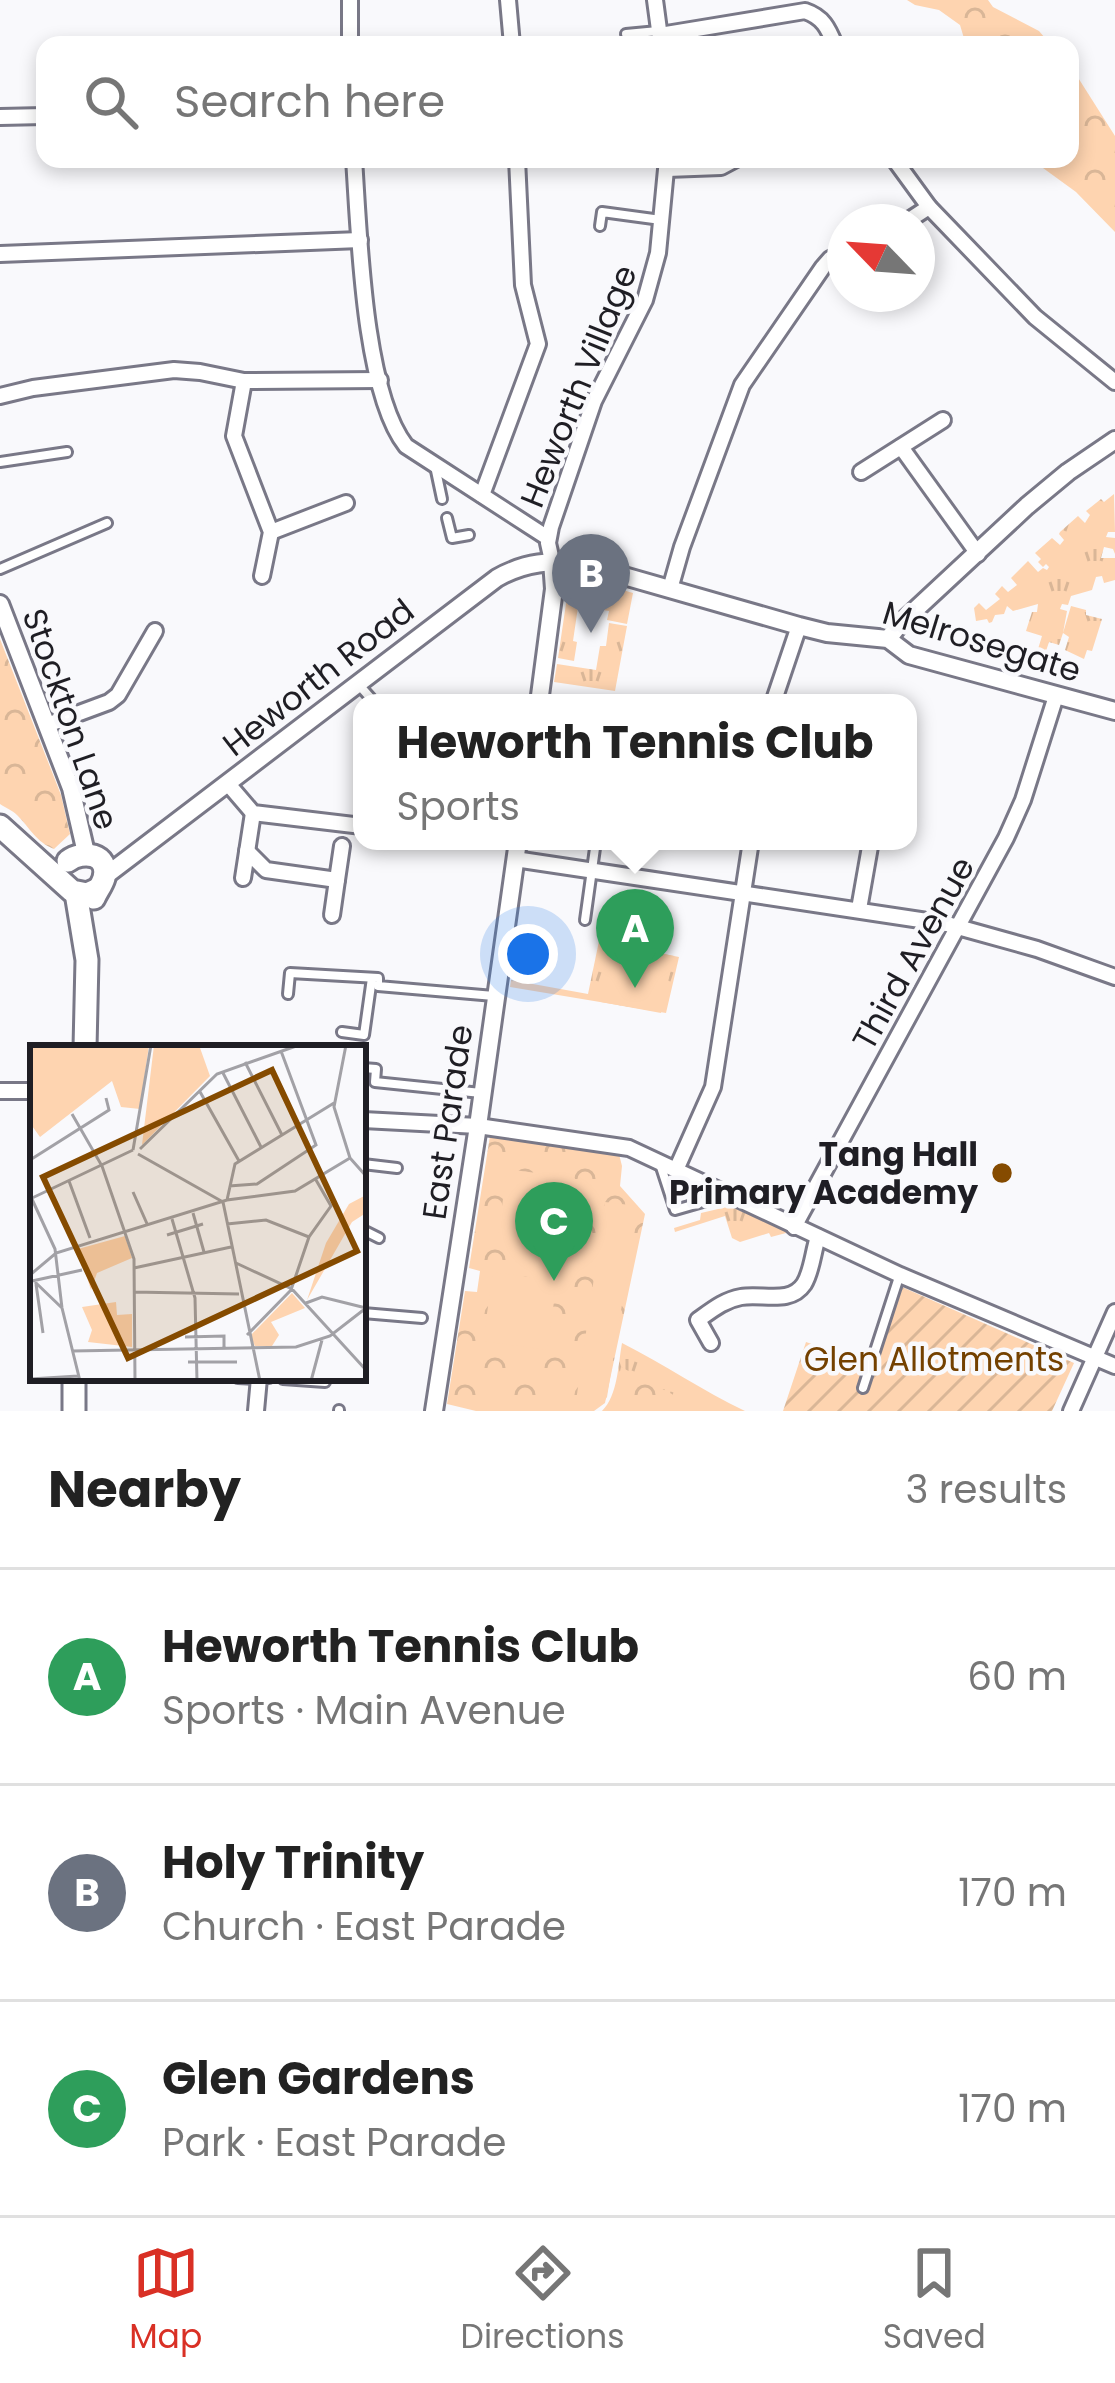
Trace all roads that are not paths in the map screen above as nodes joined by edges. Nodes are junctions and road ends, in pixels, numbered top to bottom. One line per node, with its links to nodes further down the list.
1 (350, 0): 5 (street)
2 (508, 0): 6 (street)
3 (655, 0): 8 (street)
4 (626, 34): 7 (lane)
5 (350, 36)
6 (511, 36)
7 (649, 36)
8 (660, 36)
9 (666, 36): 10 (street)
10 (831, 36)
11 (36, 116): 12 (street)
12 (0, 117)
13 (356, 168): 21 (street)
14 (517, 168): 35 (street)
15 (667, 168): 19 (street, Heworth Village)
16 (900, 168): 17 (street)
17 (926, 204)
18 (935, 214): 26 (street)
19 (662, 220): 20 (lane); 42 (street, Heworth Village)
20 (600, 226)
21 (360, 240): 22 (street); 24 (street)
22 (0, 254)
23 (827, 263): 47 (street)
24 (380, 380): 25 (street); 33 (street)
25 (244, 382): 27 (street); 40 (street)
26 (1115, 382)
27 (0, 396)
28 (943, 420): 30 (street)
29 (1115, 440): 43 (street)
30 (901, 447): 34 (street); 43 (street)
31 (68, 452): 32 (lane)
32 (0, 462)
33 (435, 466): 35 (street); 36 (lane)
34 (861, 472)
35 (482, 495): 42 (street)
36 (442, 499)
37 (346, 503): 40 (street)
38 (447, 518): 41 (lane)
39 (107, 523): 45 (lane)
40 (271, 532): 46 (street)
41 (469, 535)
42 (548, 538): 44 (street, Heworth Village)
43 (978, 554): 51 (street)
44 (552, 561): 47 (street, Melrosegate); 52 (street, Heworth Road); 54 (street)
45 (0, 569)
46 (262, 576)
47 (670, 590): 49 (street, Melrosegate)
48 (0, 604): 58 (street, Stockton Lane)
49 (799, 626): 51 (street, Melrosegate); 55 (street)
50 (155, 631): 58 (street)
51 (888, 639): 56 (street, Melrosegate)
52 (358, 683): 53 (lane); 59 (street, Heworth Road)
53 (367, 694)
54 (540, 694)
55 (776, 694)
56 (1056, 696): 57 (street, Melrosegate); 77 (street, Third Avenue)
57 (1115, 711)
58 (47, 725): 70 (street, Stockton Lane)
59 (229, 785): 60 (street); 70 (street, Heworth Road)
60 (254, 813): 61 (street); 68 (street)
61 (353, 825)
62 (0, 826): 70 (main road)
63 (342, 846): 72 (street)
64 (517, 850): 69 (street); 81 (street, East Parade)
65 (595, 850): 69 (lane)
66 (749, 850): 73 (street)
67 (869, 850): 74 (street)
68 (247, 851): 71 (street); 72 (street)
69 (592, 871): 73 (street); 76 (lane)
70 (82, 874): 83 (main road)
71 (243, 878)
72 (337, 880): 75 (street)
73 (742, 894): 74 (street); 93 (street)
74 (859, 909): 77 (street)
75 (332, 914)
76 (585, 920)
77 (958, 926): 79 (street); 95 (street, Third Avenue)
78 (372, 977): 80 (lane); 81 (lane); 82 (lane)
79 (1115, 977)
80 (288, 994)
81 (495, 996): 87 (street, East Parade)
82 (342, 1032)
83 (85, 1045)
84 (366, 1068): 87 (lane)
85 (30, 1090): 86 (street)
86 (0, 1091)
87 (482, 1094): 89 (street, East Parade)
88 (366, 1120): 89 (street)
89 (478, 1126): 90 (street); 113 (street, East Parade)
90 (660, 1162): 93 (street); 94 (lane)
91 (366, 1164): 92 (lane)
92 (397, 1168)
93 (676, 1170): 94 (street)
94 (728, 1195): 95 (street)
95 (794, 1227): 97 (street)
96 (366, 1231): 98 (lane)
97 (818, 1237): 99 (street); 103 (street)
98 (380, 1238)
99 (900, 1275): 106 (street); 111 (lane)
100 (1115, 1312): 106 (street)
101 (366, 1313): 102 (lane)
102 (422, 1318)
103 (698, 1320): 104 (street); 105 (street)
104 (681, 1323)
105 (711, 1342)
106 (1095, 1358): 107 (street); 114 (street)
107 (1115, 1366)
108 (262, 1381): 112 (street)
109 (311, 1381): 110 (lane)
110 (325, 1382)
111 (863, 1388)
112 (256, 1411)
113 (434, 1411)
114 (1070, 1411)

